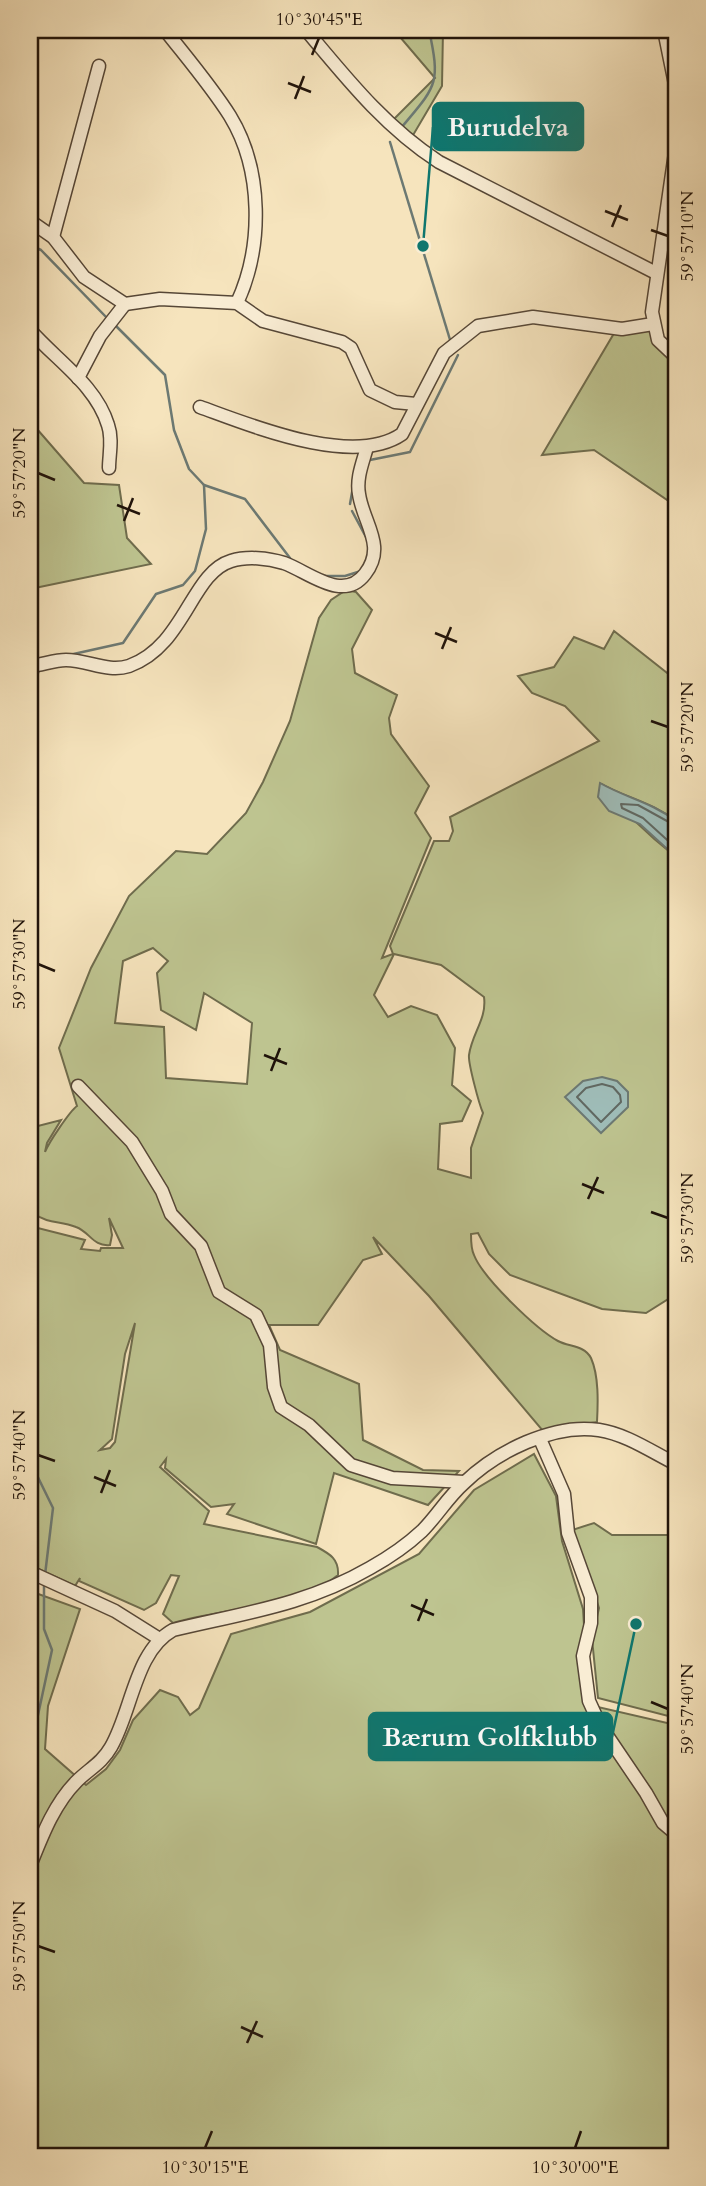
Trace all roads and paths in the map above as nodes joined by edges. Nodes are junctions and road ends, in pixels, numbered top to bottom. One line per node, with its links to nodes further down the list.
1 (165, 30): 10 (street)
2 (306, 30): 9 (street)
3 (664, 30): 5 (street)
4 (99, 66): 8 (street)
5 (676, 89)
6 (676, 146): 9 (street)
7 (30, 221): 8 (street)
8 (53, 237): 11 (street)
9 (656, 274): 12 (street)
10 (237, 303): 11 (street); 16 (street)
11 (125, 304): 15 (street)
12 (653, 324): 14 (street); 16 (street)
13 (30, 330): 15 (street)
14 (676, 357)
15 (78, 377): 19 (street)
16 (416, 404): 18 (street)
17 (200, 407): 18 (street)
18 (365, 455): 20 (street)
19 (109, 468)
20 (30, 666)
21 (78, 1086): 24 (street)
22 (540, 1439): 23 (street); 24 (street); 27 (street)
23 (676, 1464)
24 (464, 1482): 26 (street)
25 (33, 1574): 26 (street)
26 (158, 1638): 28 (street)
27 (676, 1834)
28 (30, 1866)

